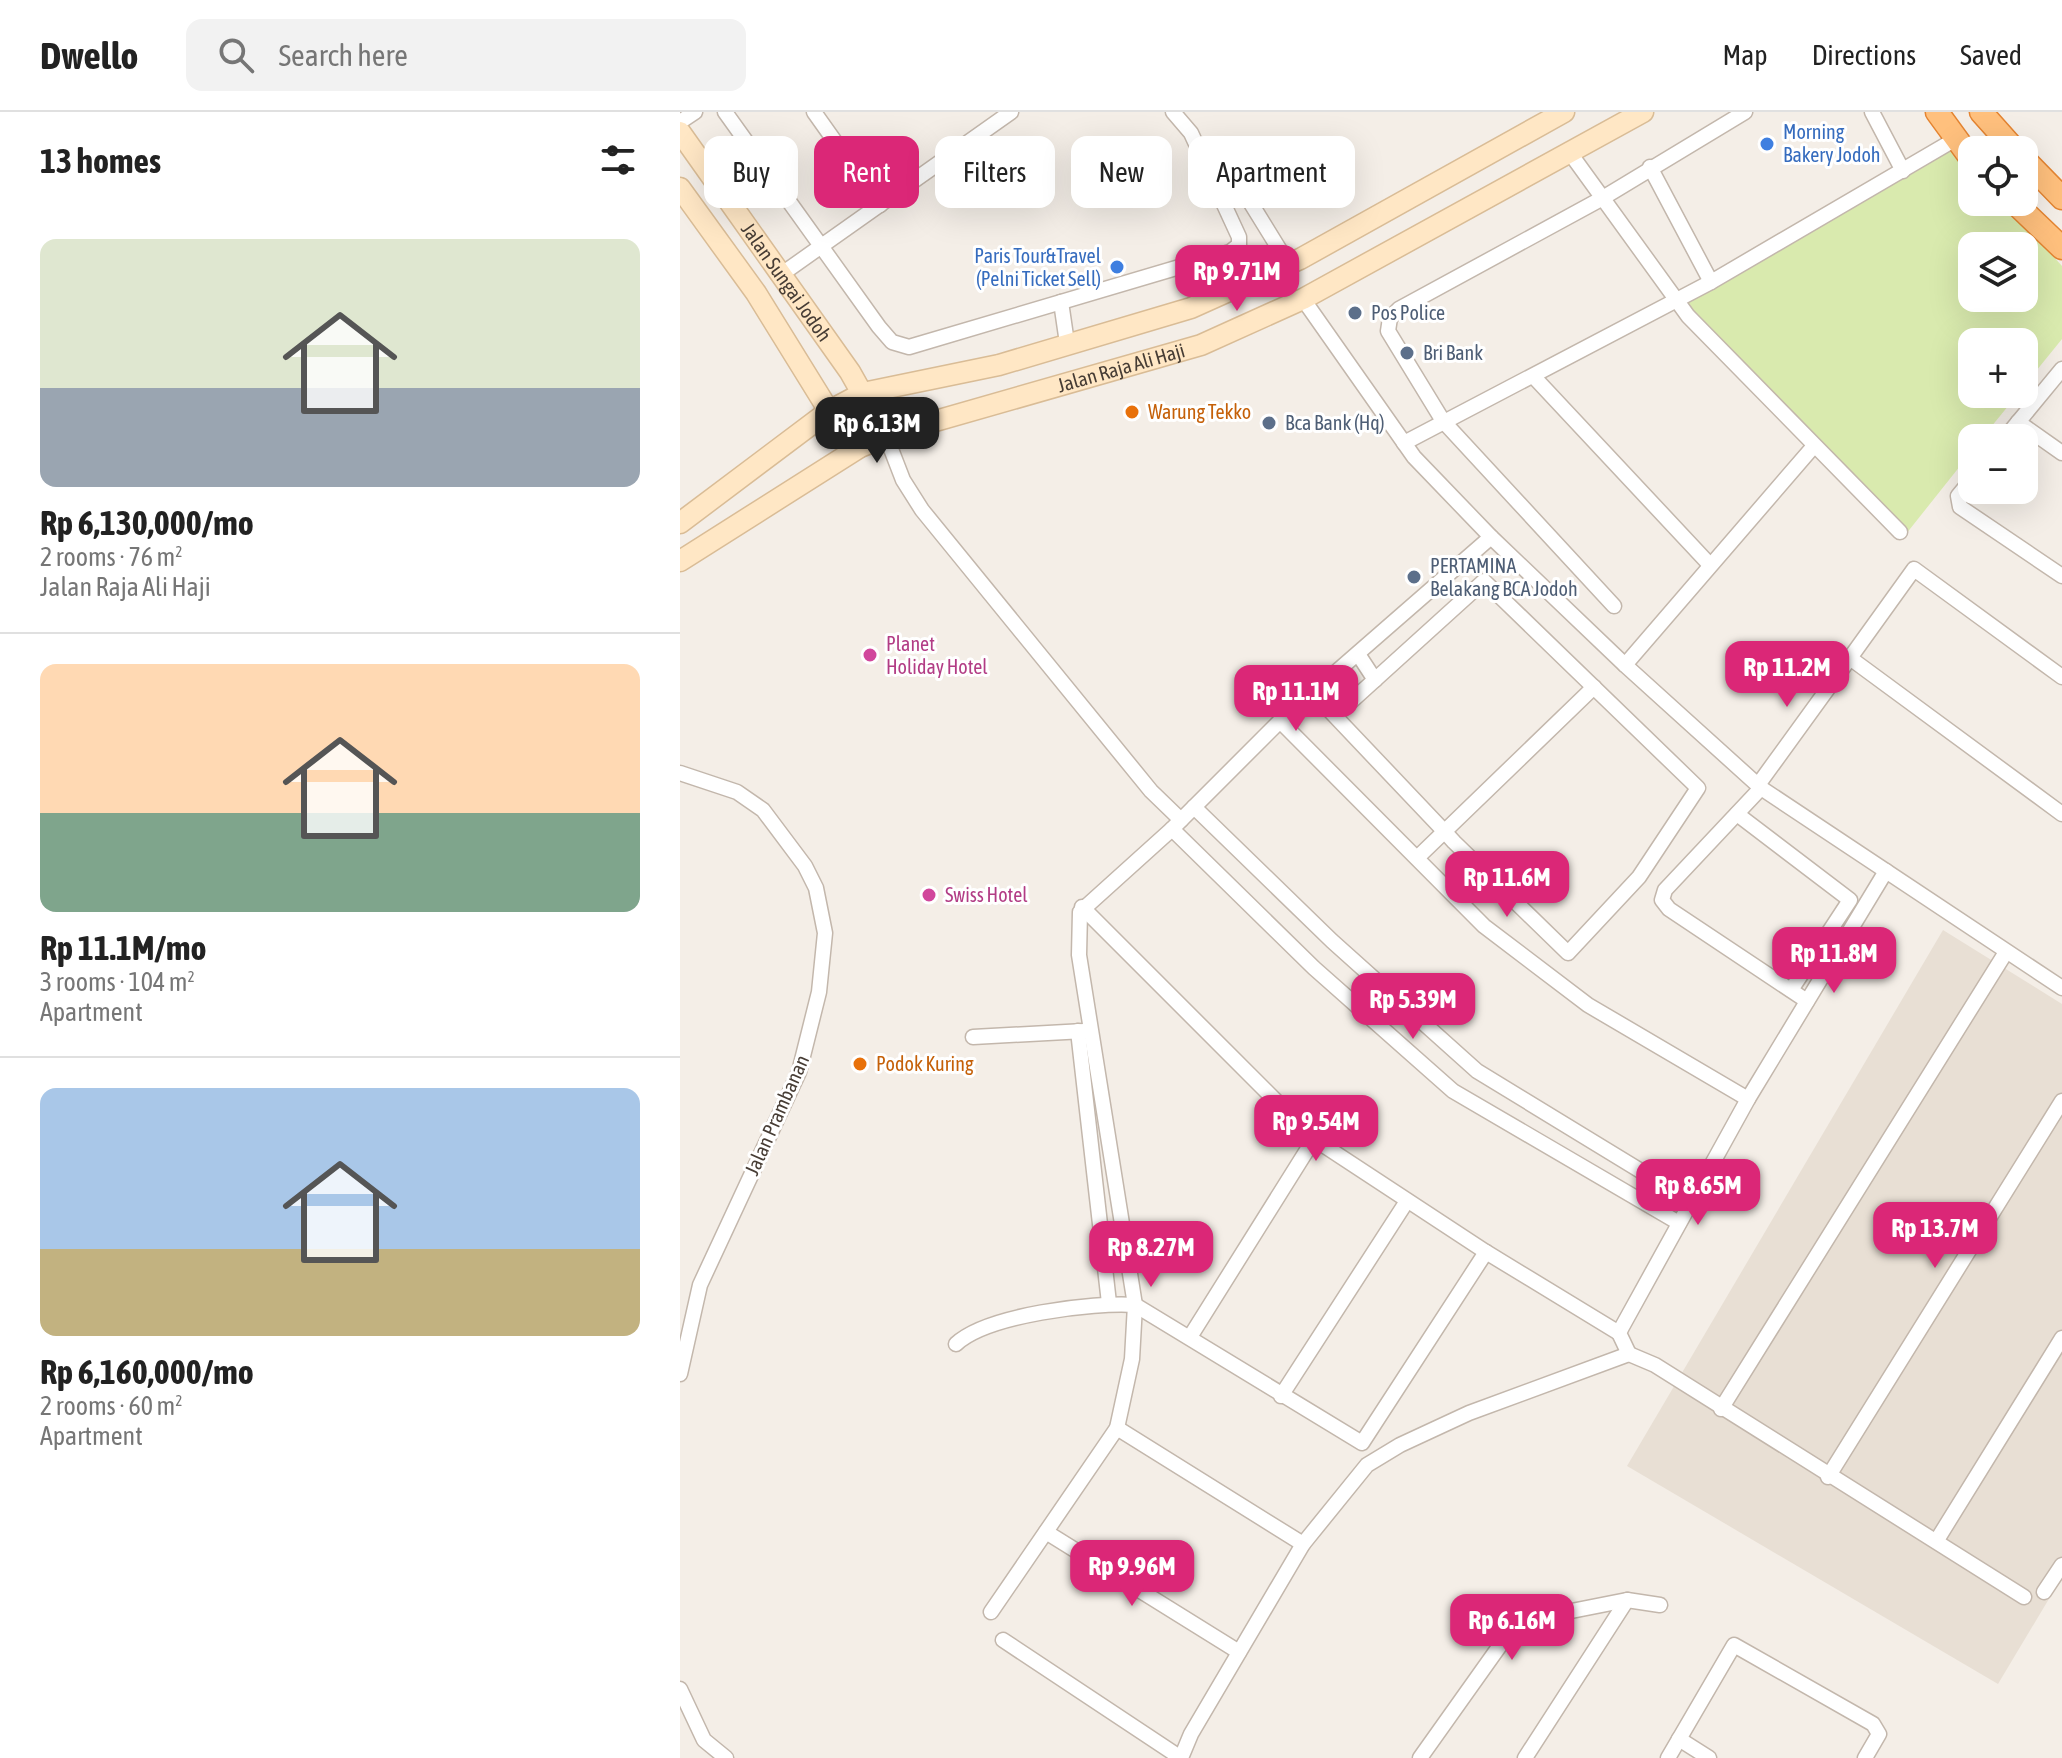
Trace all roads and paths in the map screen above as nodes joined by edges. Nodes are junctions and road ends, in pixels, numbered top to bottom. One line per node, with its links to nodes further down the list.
1 (695, 112): 12 (street)
2 (725, 112): 30 (street)
3 (814, 112): 15 (street)
4 (1011, 112): 24 (street)
5 (1173, 112): 14 (street)
6 (1643, 112): 19 (main road, Jalan Raja Ali Haji)
7 (1745, 112): 21 (street)
8 (1872, 112): 22 (street)
9 (1937, 112): 17 (highway)
10 (1981, 112): 16 (highway)
11 (1552, 115): 32 (main road, Jalan Raja Ali Haji)
12 (680, 122)
13 (680, 132): 20 (main road, Jalan Sungai Jodoh)
14 (1191, 133): 32 (street); 37 (street)
15 (831, 136)
16 (2002, 136)
17 (1954, 140): 18 (highway); 22 (street)
18 (1958, 144)
19 (1570, 153): 27 (street); 35 (main road, Jalan Raja Ali Haji)
20 (686, 157): 33 (main road, Jalan Sungai Jodoh)
21 (1650, 167): 27 (street); 34 (street)
22 (1903, 171): 34 (street)
23 (2038, 173): 26 (highway)
24 (919, 177)
25 (680, 188): 44 (main road, Jalan Sungai Jodoh)
26 (2062, 198)
27 (1601, 199): 36 (street); 45 (street)
28 (876, 208): 30 (street)
29 (2029, 216): 31 (highway)
30 (824, 247): 33 (street); 37 (street)
31 (2062, 248)
32 (1289, 265): 38 (main road, Jalan Raja Ali Haji)
33 (779, 276): 43 (main road, Jalan Sungai Jodoh)
34 (1711, 282): 36 (street)
35 (1303, 299): 40 (main road, Jalan Raja Ali Haji); 48 (street)
36 (1675, 300): 42 (street); 50 (street)
37 (1061, 302): 39 (street)
38 (1191, 308): 39 (main road, Jalan Raja Ali Haji); 40 (main road)
39 (1067, 343): 43 (main road, Jalan Raja Ali Haji)
40 (1201, 345): 47 (main road, Jalan Raja Ali Haji)
41 (2062, 369): 46 (street)
42 (1534, 377): 45 (street); 57 (street)
43 (863, 393): 44 (main road, Jalan Raja Ali Haji); 47 (main road, Jalan Sungai Jodoh)
44 (829, 411): 49 (main road, Jalan Sungai Jodoh); 53 (main road, Jalan Raja Ali Haji)
45 (1443, 421): 48 (street); 59 (street)
46 (2018, 422): 51 (street)
47 (886, 436): 49 (main road, Jalan Raja Ali Haji); 74 (street)
48 (1404, 443): 55 (street)
49 (860, 447): 56 (main road, Jalan Raja Ali Haji)
50 (1813, 447): 54 (street); 57 (street)
51 (2062, 453)
52 (1959, 504): 58 (street)
53 (680, 523)
54 (1900, 532)
55 (1491, 537): 60 (street); 62 (street)
56 (680, 561)
57 (1710, 565): 62 (street)
58 (2062, 576)
59 (1614, 606)
60 (1358, 654): 64 (street); 66 (street)
61 (1850, 658): 63 (street); 70 (street); 73 (street)
62 (1625, 665): 70 (street)
63 (2062, 677)
64 (1375, 680): 65 (street); 67 (street)
65 (1594, 687): 75 (street); 75 (street)
66 (1313, 693): 67 (street); 68 (street)
67 (1335, 716): 75 (street)
68 (1280, 721): 71 (street); 76 (street)
69 (680, 773): 99 (street, Jalan Prambanan)
70 (1759, 786): 72 (street); 77 (street)
71 (1194, 807): 74 (street); 89 (street)
72 (1737, 814): 81 (street); 81 (street)
73 (2062, 814)
74 (1176, 824): 78 (street); 90 (street)
75 (1444, 831): 76 (street)
76 (1417, 858): 85 (street)
77 (1886, 871): 79 (street); 82 (street)
78 (1082, 907): 83 (street); 87 (street)
79 (2006, 952): 80 (street); 101 (street)
80 (2062, 988)
81 (1791, 990): 82 (street)
82 (1807, 1001): 85 (street)
83 (1085, 1031): 84 (street); 92 (street); 93 (street)
84 (973, 1037)
85 (1748, 1099): 89 (street)
86 (2062, 1101): 103 (street)
87 (1314, 1139): 88 (street); 95 (street)
88 (1407, 1201): 91 (street); 100 (street)
89 (1690, 1201): 90 (street)
90 (1679, 1223): 94 (street)
91 (1486, 1252): 94 (street); 100 (street)
92 (1109, 1303): 93 (street); 97 (street)
93 (1135, 1305): 95 (street); 102 (street)
94 (1619, 1333): 98 (street)
95 (1190, 1337): 100 (street)
96 (2062, 1338): 105 (street)
97 (956, 1344)
98 (1629, 1354): 101 (street); 106 (street)
99 (680, 1374)
100 (1281, 1396)
101 (1721, 1409): 103 (street)
102 (1117, 1428): 104 (street); 106 (street)
103 (1828, 1477): 105 (street)
104 (1046, 1532): 112 (street); 114 (street)
105 (1937, 1540): 109 (street)
106 (1303, 1544): 114 (street)
107 (2062, 1565): 108 (street)
108 (2044, 1592)
109 (2024, 1597)
110 (1627, 1600): 111 (street); 119 (street); 120 (street)
111 (1660, 1605)
112 (991, 1612)
113 (1003, 1640): 118 (street)
114 (1239, 1652): 118 (street)
115 (680, 1689): 117 (street)
116 (1679, 1739): 121 (street); 122 (street); 123 (street)
117 (726, 1758)
118 (1181, 1758)
119 (1420, 1758)
120 (1525, 1758)
121 (1668, 1758)
122 (1709, 1758)
123 (1865, 1758)

